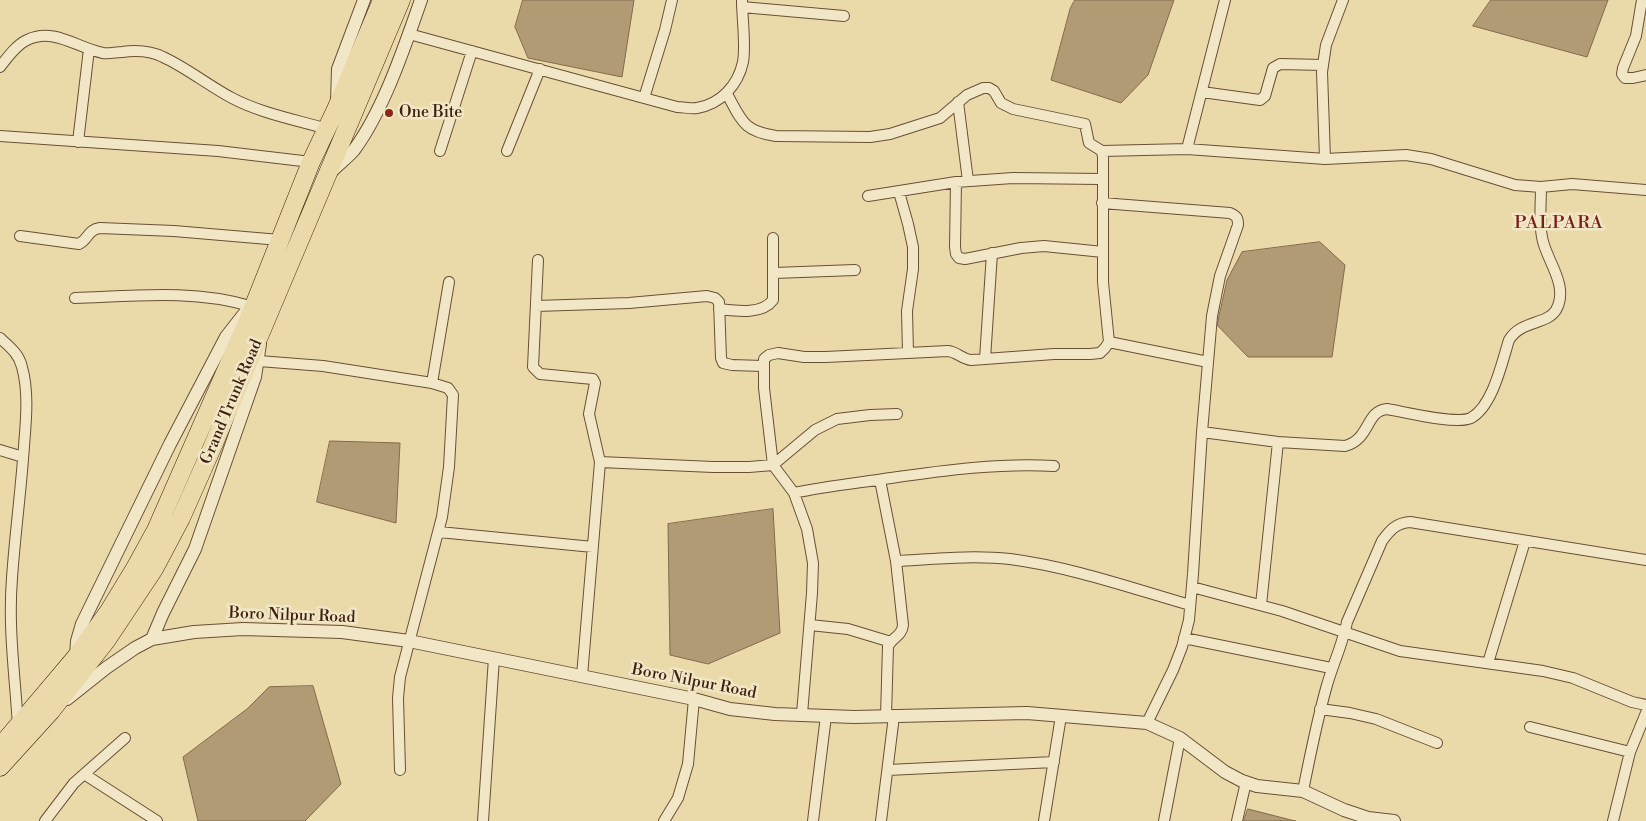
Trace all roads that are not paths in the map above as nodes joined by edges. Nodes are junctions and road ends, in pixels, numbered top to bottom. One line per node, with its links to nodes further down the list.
1 (364, 0): 22 (street)
2 (382, 0): 22 (highway, Grand Trunk Road)
3 (401, 0): 32 (highway, Grand Trunk Road)
4 (421, 0): 11 (street)
5 (672, 0): 20 (street)
6 (1225, 0): 18 (street)
7 (1343, 0): 14 (street)
8 (1642, 0): 17 (street)
9 (742, 4): 10 (street); 19 (street)
10 (844, 16)
11 (409, 34): 13 (street); 32 (street)
12 (89, 49): 15 (street); 23 (street); 25 (street)
13 (472, 51): 16 (street); 27 (street)
14 (1323, 65): 18 (street); 30 (street)
15 (0, 67)
16 (540, 69): 20 (street); 28 (street)
17 (1646, 75)
18 (1202, 92): 26 (street)
19 (727, 94): 20 (street); 21 (street)
20 (644, 98)
21 (958, 102): 29 (street); 34 (street)
22 (337, 107): 23 (highway, Grand Trunk Road)
23 (327, 129): 31 (highway, Grand Trunk Road)
24 (0, 136): 25 (street)
25 (78, 142): 31 (street)
26 (1187, 149): 29 (street); 30 (street)
27 (440, 151)
28 (507, 151)
29 (1102, 151): 33 (street)
30 (1325, 159): 36 (street)
31 (311, 162): 43 (highway, Grand Trunk Road)
32 (326, 177): 54 (highway, Grand Trunk Road)
33 (1102, 179): 34 (street); 40 (street)
34 (968, 181): 35 (street)
35 (956, 182): 38 (street); 45 (street)
36 (1541, 187): 37 (street); 65 (street)
37 (1646, 190)
38 (898, 192): 39 (street); 57 (street)
39 (868, 196)
40 (1102, 203): 44 (street); 60 (street)
41 (20, 236): 43 (street)
42 (773, 238): 48 (street)
43 (280, 240): 51 (highway, Grand Trunk Road)
44 (1102, 252): 45 (street); 56 (street)
45 (992, 253): 58 (street)
46 (538, 260): 52 (street)
47 (855, 270): 48 (street)
48 (774, 273): 53 (street)
49 (450, 282): 62 (street)
50 (75, 298): 51 (street)
51 (254, 301): 87 (highway, Grand Trunk Road); 87 (street)
52 (536, 306): 53 (street); 68 (street)
53 (719, 309): 61 (street)
54 (261, 334): 59 (street); 95 (highway, Grand Trunk Road)
55 (0, 338): 67 (street)
56 (1109, 342): 58 (street); 60 (street)
57 (908, 353): 58 (street); 61 (street)
58 (984, 359)
59 (259, 361): 62 (street); 84 (street)
60 (1208, 362): 64 (street)
61 (763, 366): 69 (street)
62 (432, 382): 73 (street)
63 (897, 414): 69 (street)
64 (1202, 432): 65 (street); 78 (street)
65 (1278, 442): 79 (street)
66 (0, 450): 67 (street)
67 (23, 457): 102 (street)
68 (600, 462): 69 (street); 75 (street)
69 (773, 465): 72 (street)
70 (1054, 466): 71 (street)
71 (880, 480): 72 (street); 77 (street)
72 (794, 493): 81 (street)
73 (439, 532): 75 (street); 85 (street)
74 (1525, 541): 76 (street); 82 (street); 89 (street)
75 (593, 547): 91 (street)
76 (1646, 560)
77 (896, 561): 80 (street); 86 (street)
78 (1192, 587): 79 (street); 80 (street)
79 (1261, 605): 82 (street)
80 (1190, 606): 83 (street)
81 (810, 624): 86 (street); 97 (street)
82 (1345, 632): 89 (street); 90 (street)
83 (1184, 638): 90 (street); 101 (street)
84 (152, 639): 85 (street, Boro Nilpur Road); 95 (street, Boro Nilpur Road)
85 (409, 641): 88 (street, Boro Nilpur Road); 111 (street)
86 (891, 642): 99 (street)
87 (76, 656): 102 (highway, Grand Trunk Road)
88 (494, 658): 91 (street, Boro Nilpur Road); 118 (street)
89 (1488, 663): 93 (street)
90 (1331, 668): 94 (street)
91 (582, 676): 92 (street, Boro Nilpur Road)
92 (694, 700): 97 (street, Boro Nilpur Road); 119 (street)
93 (1646, 705)
94 (1320, 709): 106 (street); 115 (street)
95 (51, 711): 110 (highway, Grand Trunk Road)
96 (1646, 712): 108 (street)
97 (802, 714): 98 (street, Boro Nilpur Road)
98 (826, 716): 99 (street, Boro Nilpur Road); 120 (street)
99 (890, 716): 100 (street, Boro Nilpur Road); 112 (street)
100 (1062, 716): 101 (street, Boro Nilpur Road); 109 (street)
101 (1147, 723): 105 (street, Boro Nilpur Road)
102 (18, 727): 107 (highway, Grand Trunk Road)
103 (1530, 727): 108 (street)
104 (125, 738): 113 (street)
105 (1180, 738): 114 (street, Boro Nilpur Road); 123 (street)
106 (1437, 744)
107 (0, 748)
108 (1630, 752): 126 (street)
109 (1054, 762): 112 (street); 122 (street)
110 (0, 767)
111 (400, 770)
112 (888, 770): 121 (street)
113 (84, 774): 116 (street); 117 (street)
114 (1246, 782): 115 (street, Boro Nilpur Road); 124 (street)
115 (1303, 792): 125 (street, Boro Nilpur Road)
116 (45, 821)
117 (157, 821)
118 (483, 821)
119 (664, 821)
120 (813, 821)
121 (881, 821)
122 (1044, 821)
123 (1164, 821)
124 (1237, 821)
125 (1394, 821)
126 (1613, 821)

